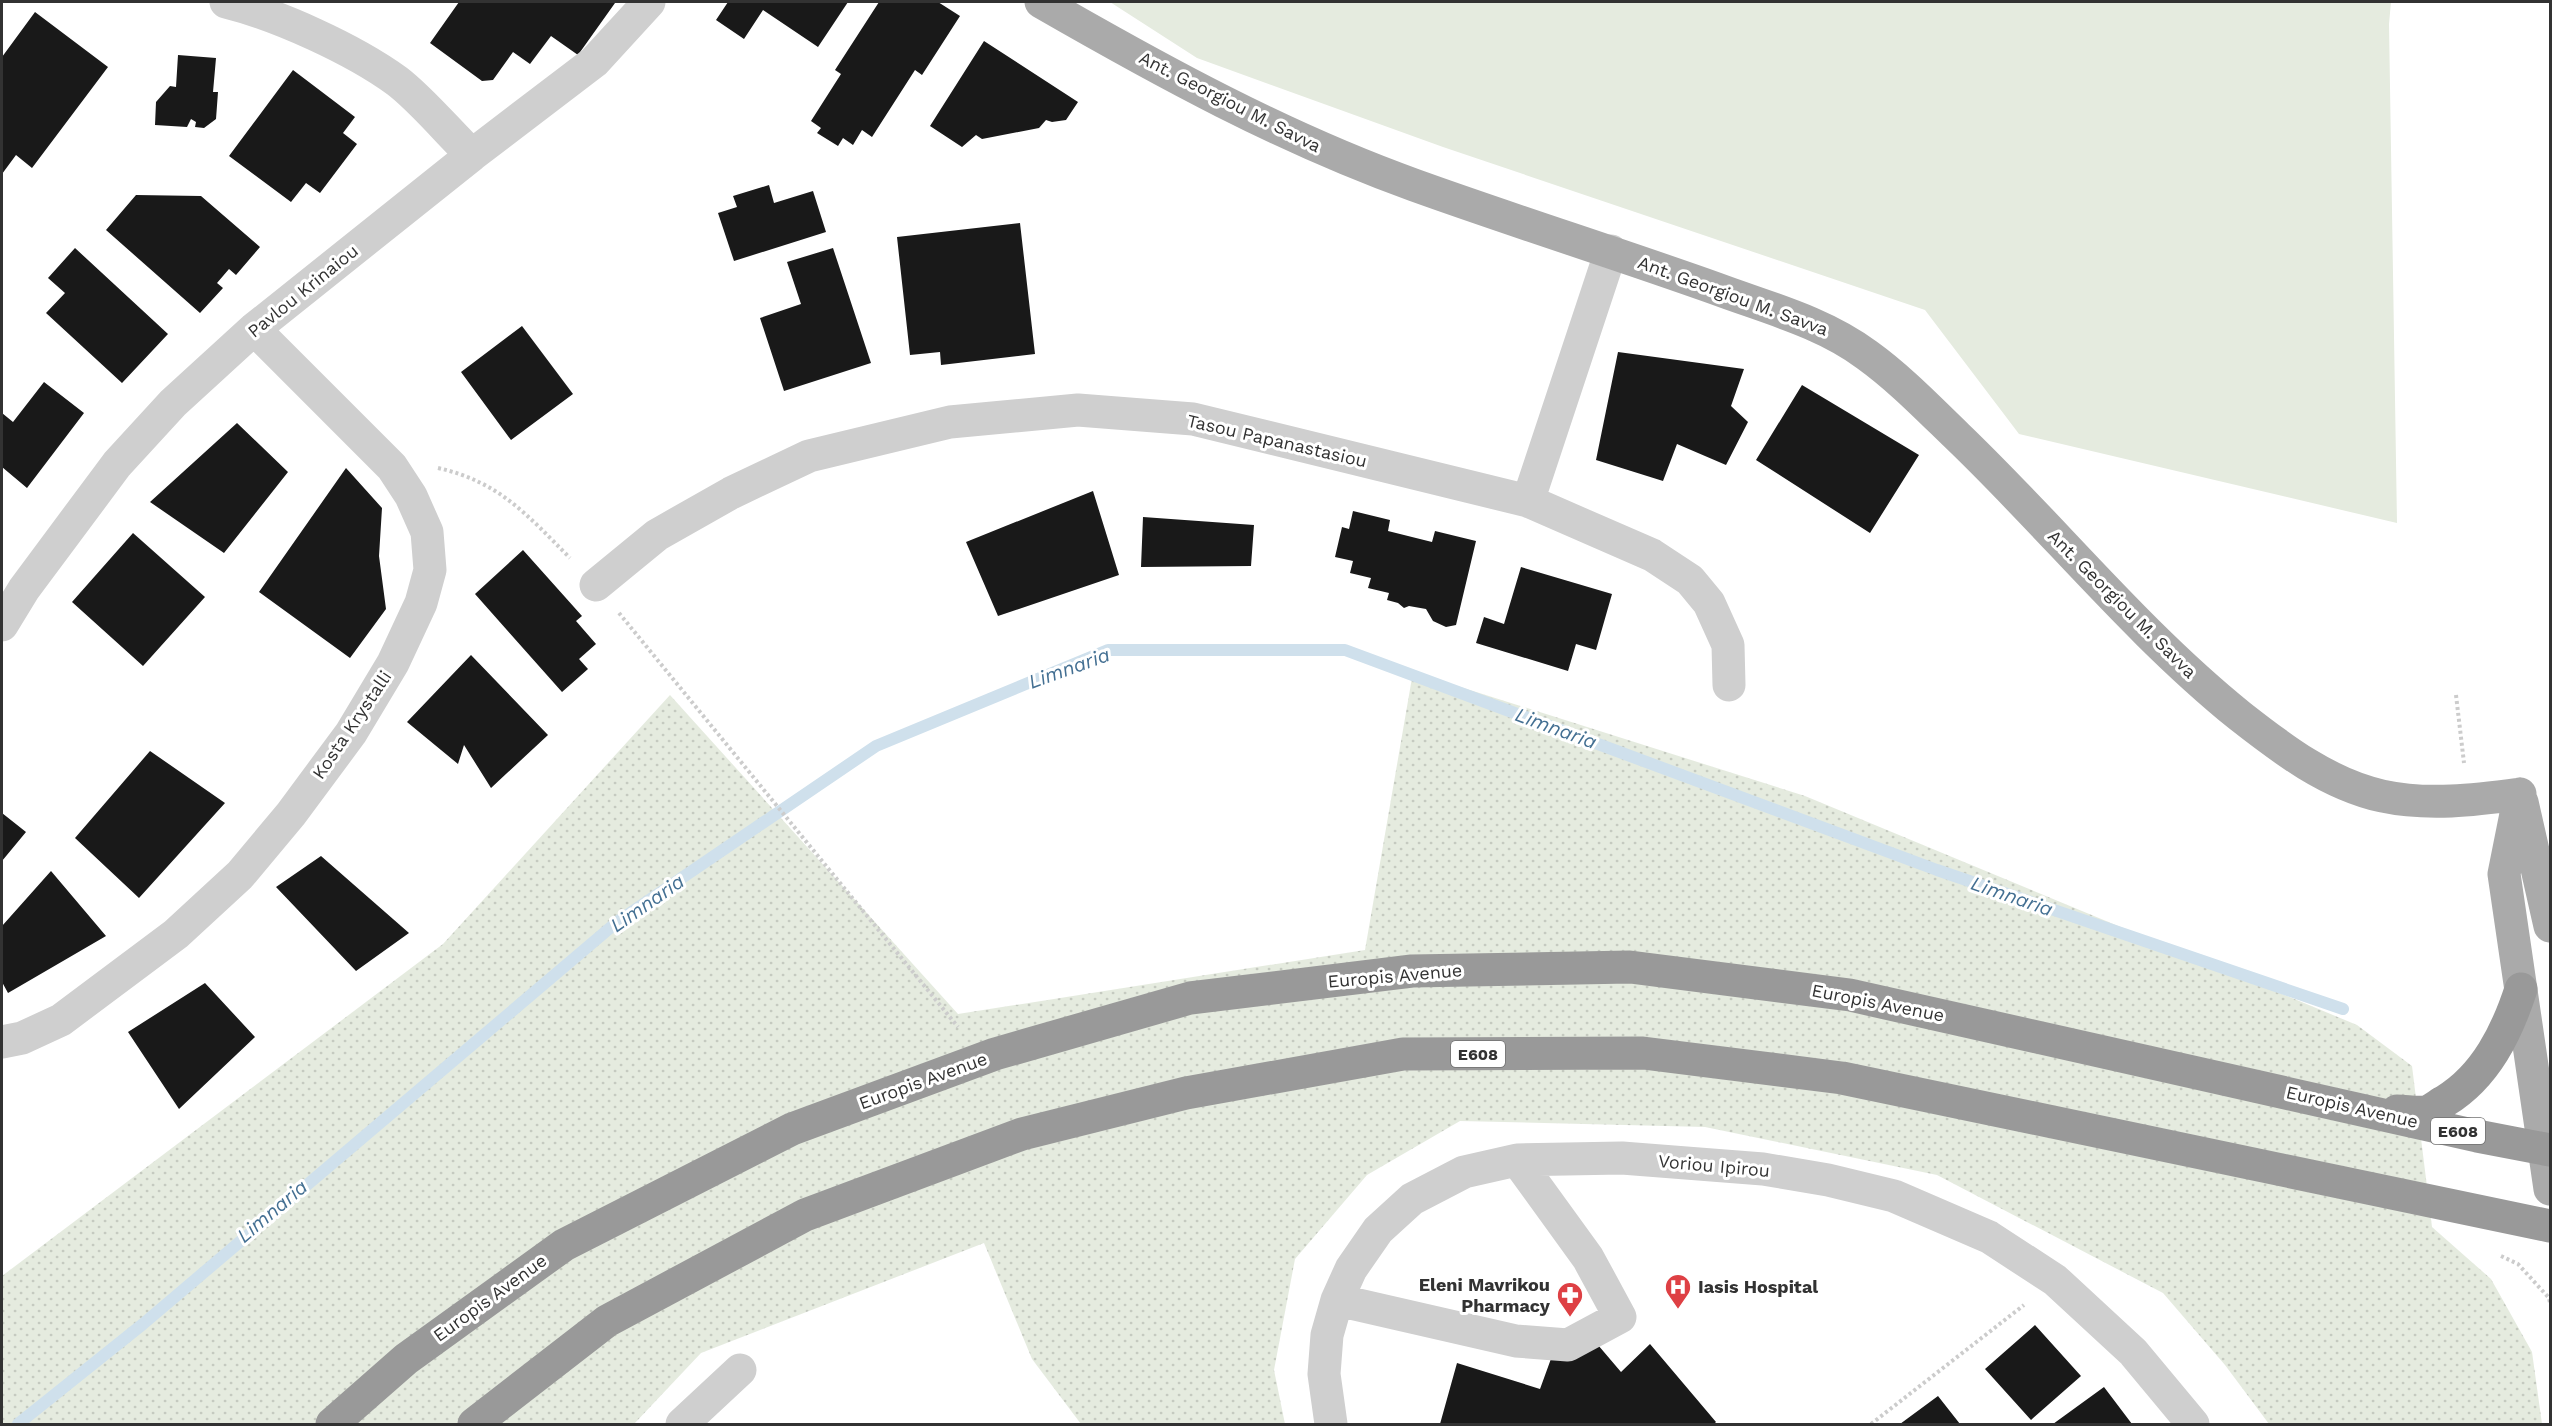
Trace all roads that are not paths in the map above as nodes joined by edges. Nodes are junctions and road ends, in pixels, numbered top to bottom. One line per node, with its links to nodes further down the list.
1 (226, 2): 4 (street)
2 (649, 2): 4 (street, Pavlou Krinaiou)
3 (1041, 2): 5 (main road, Ant. Georgiou M. Savva)
4 (472, 155): 6 (street, Pavlou Krinaiou)
5 (1611, 251): 7 (street); 12 (main road, Ant. Georgiou M. Savva)
6 (254, 329): 8 (street, Pavlou Krinaiou); 15 (street, Kosta Krystalli)
7 (1528, 501): 9 (street, Tasou Papanastasiou); 11 (street, Tasou Papanastasiou)
8 (13, 580): 10 (street, Pavlou Krinaiou)
9 (596, 585)
10 (2, 625)
11 (1729, 685)
12 (2520, 794): 13 (main road); 14 (main road)
13 (2550, 926)
14 (2521, 989): 16 (highway); 17 (main road)
15 (2, 1042)
16 (2371, 1111): 17 (highway, Europis Avenue / E608); 23 (highway, Europis Avenue / E608)
17 (2547, 1150): 19 (main road)
18 (1516, 1160): 21 (street, Voriou Ipirou); 21 (street); 27 (street, Voriou Ipirou)
19 (2550, 1188)
20 (2550, 1226): 24 (highway, E608)
21 (1336, 1300): 26 (street, Voriou Ipirou)
22 (740, 1370): 25 (street)
23 (332, 1425)
24 (474, 1425)
25 (682, 1425)
26 (1331, 1425)
27 (2193, 1425)

